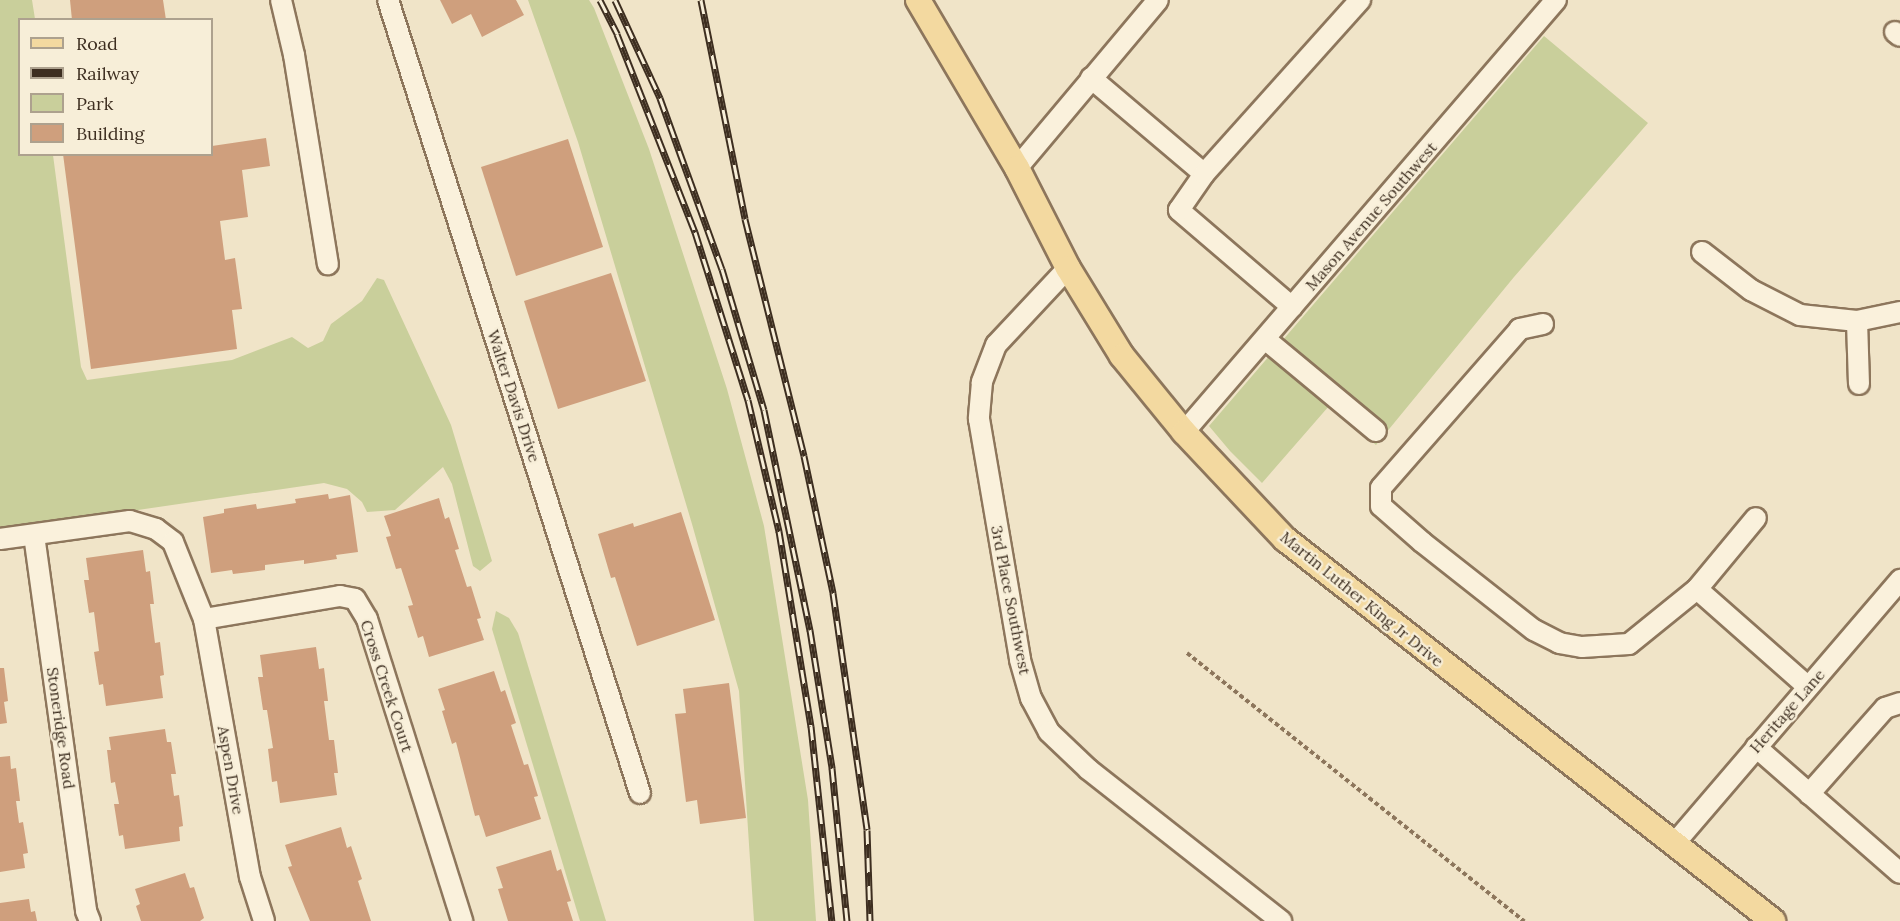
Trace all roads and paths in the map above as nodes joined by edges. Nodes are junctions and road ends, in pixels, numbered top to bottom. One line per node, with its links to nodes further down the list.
1 (281, 0): 11 (street)
2 (388, 0): 31 (street, Walter Davis Drive)
3 (918, 0): 8 (main road, Martin Luther King Jr Drive)
4 (1158, 0): 7 (street)
5 (1360, 0): 9 (street)
6 (1556, 0): 13 (street, Mason Avenue Southwest)
7 (1091, 78): 8 (street); 9 (street)
8 (1017, 168): 12 (main road, Martin Luther King Jr Drive)
9 (1204, 174): 13 (street)
10 (1702, 252): 15 (street)
11 (328, 264)
12 (1068, 268): 20 (main road, Martin Luther King Jr Drive); 38 (street, 3rd Place Southwest)
13 (1292, 307): 17 (street, Mason Avenue Southwest)
14 (1900, 312): 15 (street)
15 (1857, 321): 18 (street)
16 (1544, 324): 25 (street)
17 (1265, 339): 19 (street); 20 (street, Mason Avenue Southwest)
18 (1859, 384)
19 (1376, 431)
20 (1185, 432): 33 (main road, Martin Luther King Jr Drive)
21 (1756, 518): 25 (street)
22 (34, 535): 23 (street, Aspen Drive); 26 (street, Aspen Drive); 35 (street, Stoneridge Road)
23 (0, 540)
24 (1900, 580): 28 (street, Heritage Lane)
25 (1697, 589): 28 (street)
26 (204, 619): 36 (street, Aspen Drive); 37 (street, Cross Creek Court)
27 (1187, 653): 39 (path)
28 (1808, 687): 30 (street, Heritage Lane)
29 (1900, 703): 32 (street)
30 (1756, 747): 32 (street); 33 (street, Heritage Lane)
31 (640, 793)
32 (1809, 794): 34 (street)
33 (1674, 844): 40 (main road, Martin Luther King Jr Drive)
34 (1900, 873)
35 (90, 921)
36 (264, 921)
37 (462, 921)
38 (1281, 921)
39 (1524, 921)
40 (1773, 921)

